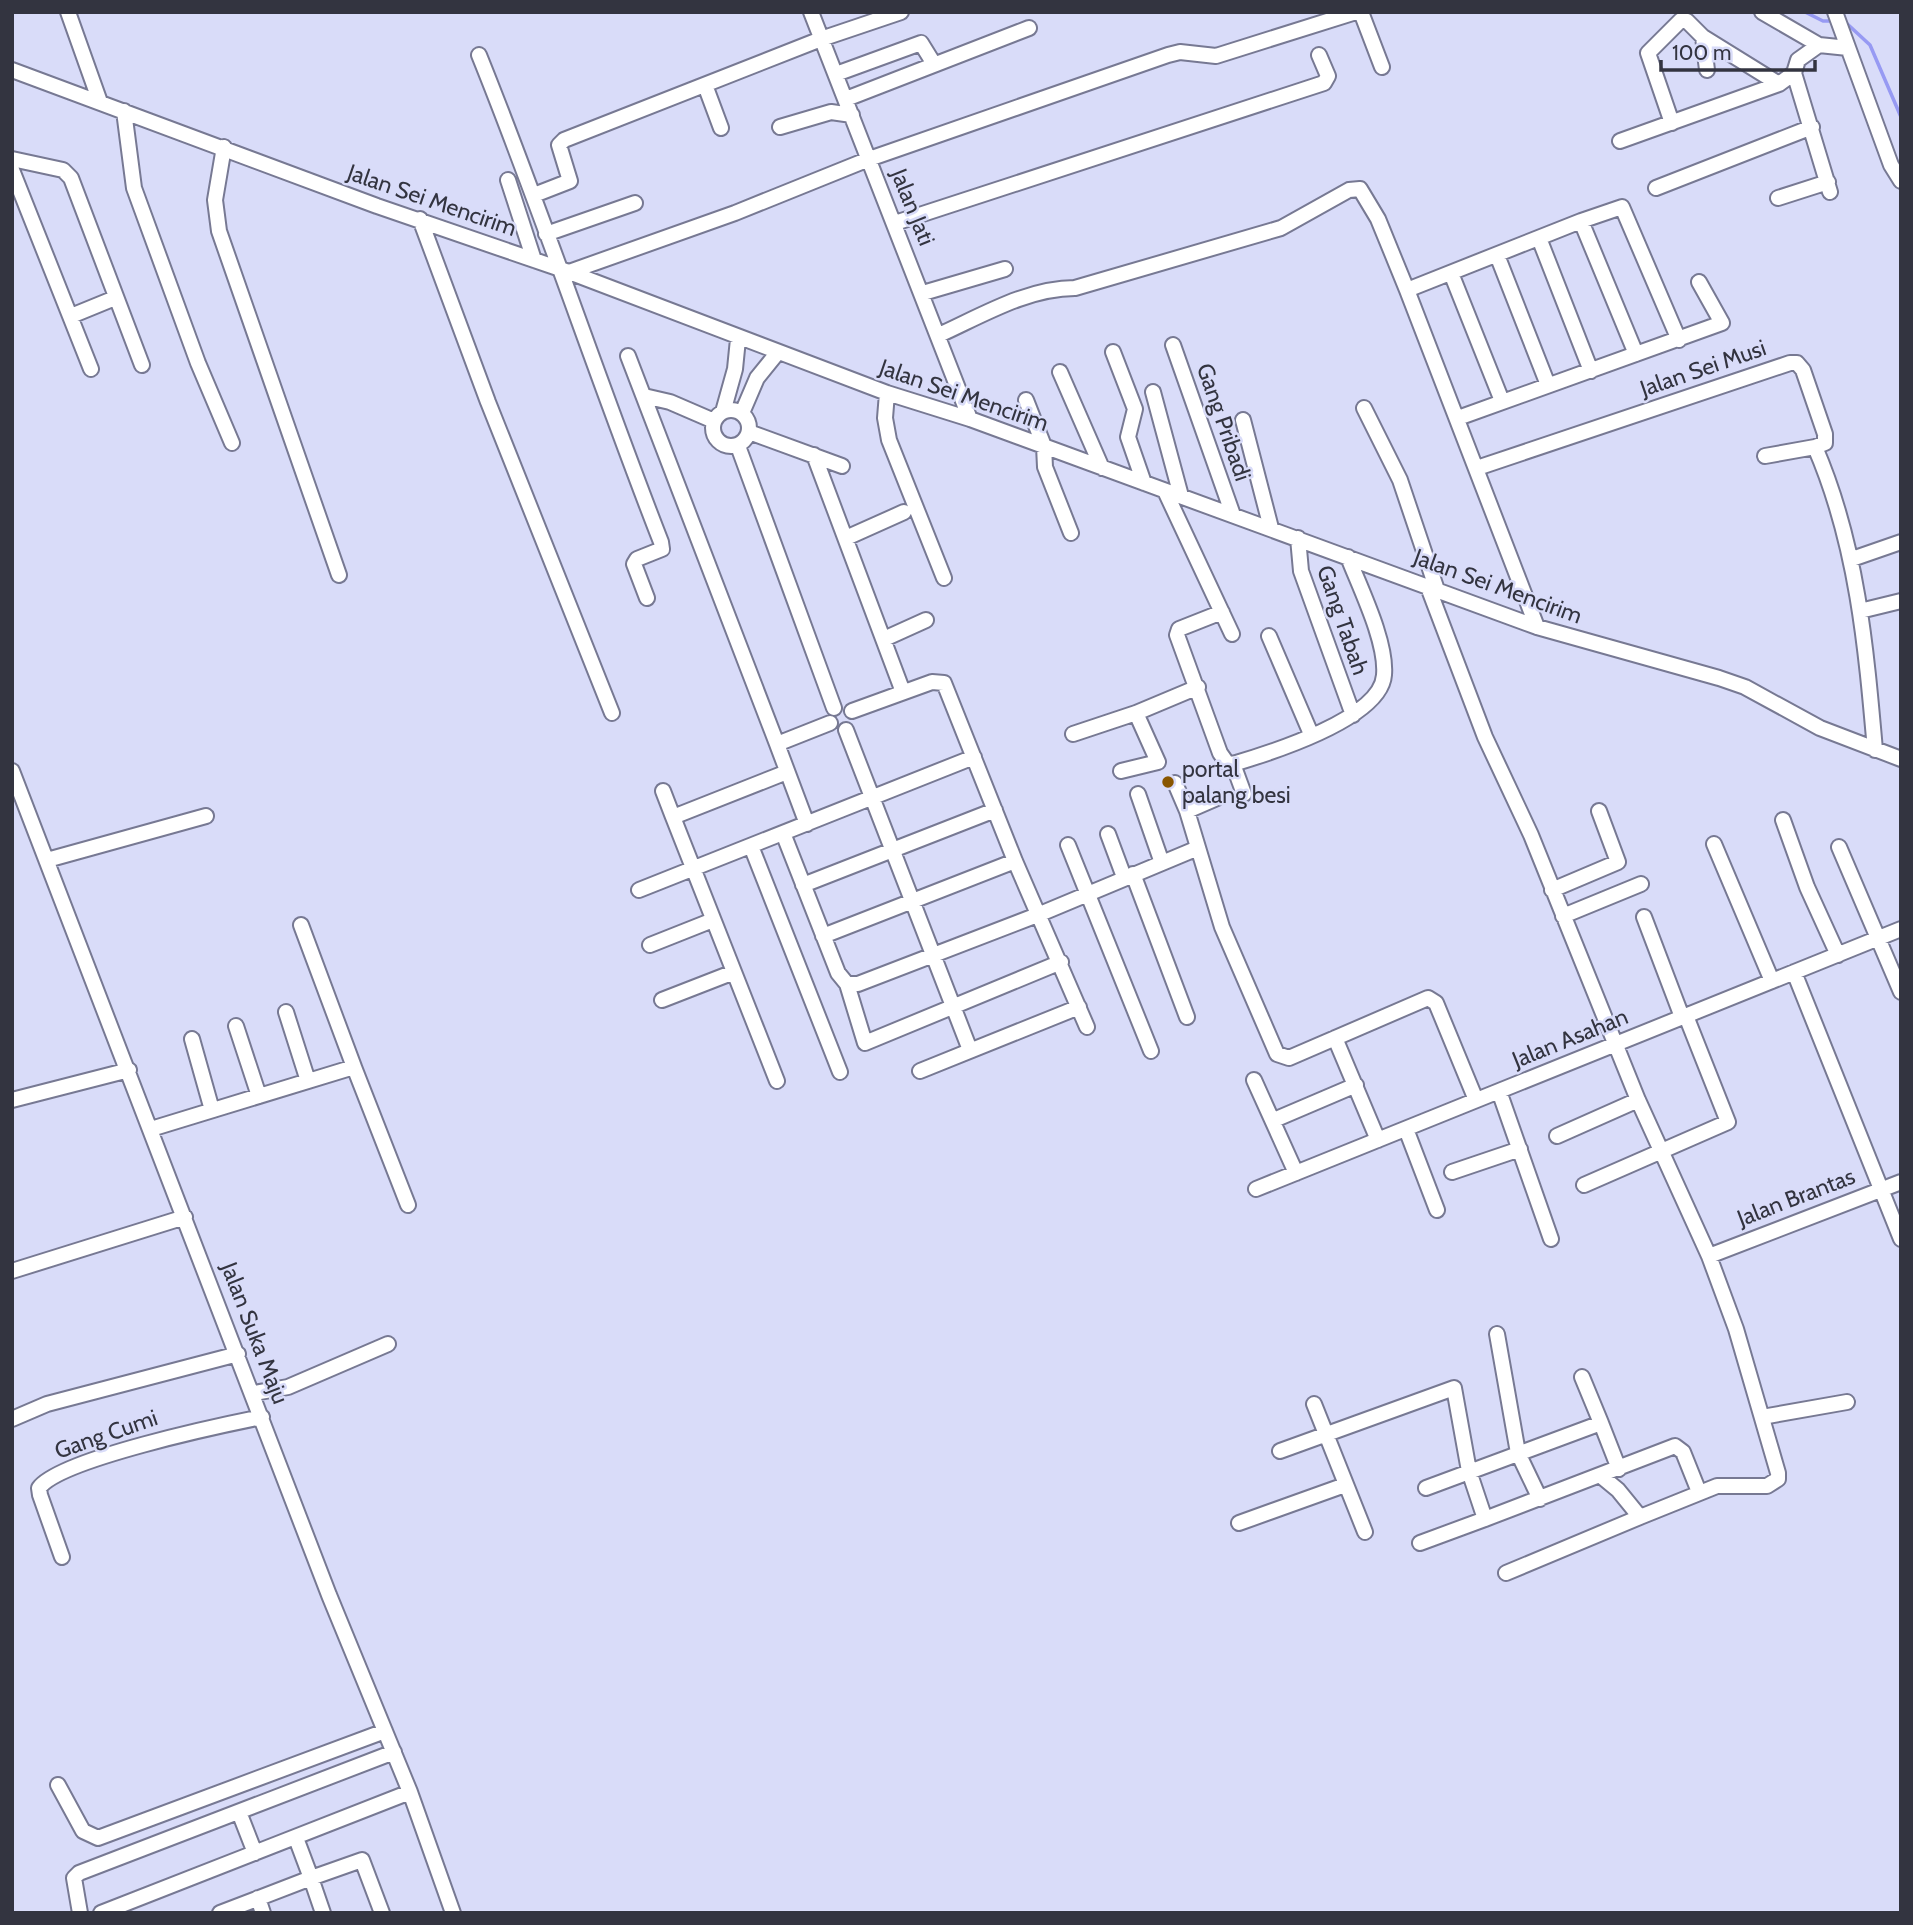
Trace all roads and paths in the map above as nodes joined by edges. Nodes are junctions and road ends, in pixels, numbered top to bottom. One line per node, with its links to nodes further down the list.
1 (68, 12): 24 (street)
2 (811, 12): 10 (street, Jalan Jati)
3 (901, 12): 10 (street)
4 (1356, 12): 34 (street)
5 (1362, 12): 16 (street)
6 (1762, 12): 11 (street)
7 (1835, 12): 12 (street)
8 (1028, 28): 15 (street)
9 (1703, 37): 18 (street); 21 (street); 27 (street)
10 (821, 39): 20 (street, Jalan Jati); 22 (street)
11 (1819, 45): 12 (street); 19 (street)
12 (1848, 47): 37 (street)
13 (478, 55): 39 (street)
14 (1319, 55): 44 (street)
15 (933, 64): 20 (street); 23 (street)
16 (1382, 67)
17 (12, 70): 24 (street, Jalan Sei Mencirim)
18 (1707, 70)
19 (1794, 73): 21 (street); 29 (street)
20 (836, 74): 23 (street, Jalan Jati)
21 (1779, 83): 27 (street)
22 (705, 85): 30 (street); 39 (street)
23 (846, 99): 26 (street, Jalan Jati)
24 (100, 102): 25 (street, Jalan Sei Mencirim)
25 (124, 111): 32 (street, Jalan Sei Mencirim); 84 (street)
26 (852, 115): 28 (street); 34 (street, Jalan Jati)
27 (1672, 123): 31 (street)
28 (780, 127)
29 (1812, 127): 38 (street); 40 (street)
30 (721, 128)
31 (1620, 142)
32 (224, 147): 42 (street, Jalan Sei Mencirim); 105 (street)
33 (12, 159): 55 (street)
34 (869, 159): 44 (street, Jalan Jati); 50 (street)
35 (12, 170): 56 (street)
36 (508, 180): 48 (street)
37 (1901, 181)
38 (1657, 188)
39 (534, 195): 45 (street)
40 (1778, 198)
41 (635, 203): 45 (street)
42 (420, 219): 48 (street, Jalan Sei Mencirim); 121 (street)
43 (1581, 221): 46 (street); 59 (street); 63 (street)
44 (895, 223): 54 (street, Jalan Jati)
45 (546, 234): 50 (street)
46 (1539, 238): 47 (street); 68 (street)
47 (1497, 255): 51 (street); 71 (street)
48 (534, 260): 50 (street, Jalan Sei Mencirim)
49 (1005, 269): 54 (street)
50 (563, 270): 58 (street, Jalan Sei Mencirim); 108 (street)
51 (1451, 273): 53 (street); 76 (street)
52 (1699, 282): 59 (street)
53 (1407, 290): 57 (street); 80 (street)
54 (923, 293): 57 (street, Jalan Jati)
55 (115, 298): 56 (street); 65 (street)
56 (71, 316): 66 (street)
57 (939, 335): 81 (street, Jalan Jati)
58 (738, 339): 61 (street, Jalan Sei Mencirim); 67 (street)
59 (1679, 341): 63 (street)
60 (1173, 345): 97 (street, Gang Pribadi)
61 (778, 352): 70 (street); 73 (street, Jalan Sei Mencirim)
62 (1113, 352): 93 (street)
63 (1636, 354): 68 (street)
64 (628, 356): 74 (street)
65 (142, 365)
66 (91, 369)
67 (735, 369): 70 (street); 79 (street)
68 (1591, 370): 71 (street)
69 (1060, 372): 91 (street)
70 (757, 378): 78 (street)
71 (1548, 386): 76 (street)
72 (1153, 392): 95 (street)
73 (887, 393): 81 (street, Jalan Sei Mencirim); 106 (street)
74 (644, 396): 79 (street); 128 (street)
75 (1026, 400): 86 (street)
76 (1502, 401): 80 (street)
77 (1364, 408): 107 (street)
78 (742, 413): 79 (street); 83 (street)
79 (718, 416): 85 (street)
80 (1458, 418): 92 (street)
81 (970, 419): 86 (street, Jalan Sei Mencirim)
82 (1243, 420): 98 (street)
83 (749, 432): 85 (street); 88 (street)
84 (232, 443)
85 (738, 446): 119 (street)
86 (1044, 446): 91 (street, Jalan Sei Mencirim); 99 (street)
87 (1815, 447): 89 (street); 92 (street, Jalan Sei Musi); 104 (street)
88 (814, 455): 90 (street); 100 (street)
89 (1765, 456)
90 (842, 466)
91 (1102, 468): 93 (street, Jalan Sei Mencirim)
92 (1477, 468): 113 (street)
93 (1144, 483): 94 (street, Jalan Sei Mencirim)
94 (1165, 491): 95 (street, Jalan Sei Mencirim); 111 (street)
95 (1181, 496): 97 (street, Jalan Sei Mencirim)
96 (904, 512): 100 (street)
97 (1233, 515): 98 (street, Jalan Sei Mencirim)
98 (1271, 528): 101 (street, Jalan Sei Mencirim)
99 (1071, 533)
100 (846, 538): 116 (street)
101 (1298, 538): 103 (street, Jalan Sei Mencirim); 123 (street, Gang Tabah)
102 (1901, 542): 104 (street)
103 (1348, 557): 107 (street, Jalan Sei Mencirim); 123 (street)
104 (1852, 559): 110 (street)
105 (339, 575)
106 (944, 578)
107 (1432, 589): 113 (street, Jalan Sei Mencirim); 165 (street)
108 (648, 598)
109 (1901, 601): 110 (street)
110 (1860, 611): 129 (street)
111 (1222, 612): 114 (street); 117 (street)
112 (926, 620): 116 (street)
113 (1536, 627): 129 (street, Jalan Sei Mencirim)
114 (1232, 634)
115 (1269, 636): 127 (street)
116 (884, 639): 118 (street)
117 (1198, 687): 122 (street); 132 (street)
118 (903, 692): 120 (street); 130 (street)
119 (834, 708): 120 (street); 124 (street)
120 (852, 711): 125 (street)
121 (612, 713)
122 (1136, 713): 126 (street); 134 (street)
123 (1353, 715): 127 (street)
124 (830, 723): 125 (street); 128 (street)
125 (846, 730): 140 (street)
126 (1073, 734)
127 (1311, 734): 132 (street)
128 (777, 744): 135 (street)
129 (1875, 750): 131 (street, Jalan Sei Mencirim)
130 (974, 757): 140 (street); 142 (street)
131 (1901, 759)
132 (1233, 764): 139 (street)
133 (12, 771): 157 (street, Jalan Suka Maju)
134 (1121, 771)
135 (787, 772): 146 (street); 148 (street)
136 (1175, 783): 143 (street)
137 (663, 791): 146 (street)
138 (1138, 794): 159 (street)
139 (1244, 794)
140 (873, 797): 148 (street); 156 (street)
141 (1217, 798): 143 (street)
142 (995, 810): 156 (street); 158 (street)
143 (1187, 811): 155 (street)
144 (1599, 811): 165 (street)
145 (206, 817): 157 (street)
146 (673, 817): 160 (street)
147 (1783, 820): 178 (street)
148 (807, 824): 149 (street)
149 (783, 833): 153 (street); 163 (street)
150 (1108, 834): 161 (street)
151 (1714, 844): 182 (street)
152 (1068, 845): 166 (street)
153 (751, 846): 160 (street); 201 (street)
154 (1839, 847): 175 (street)
155 (1198, 848): 159 (street); 193 (street)
156 (894, 851): 163 (street); 167 (street)
157 (47, 860): 199 (street, Jalan Suka Maju)
158 (1015, 861): 167 (street); 168 (street)
159 (1162, 863): 161 (street)
160 (693, 869): 164 (street); 171 (street)
161 (1128, 875): 166 (street); 189 (street)
162 (1642, 884): 169 (street)
163 (803, 885): 174 (street)
164 (639, 890)
165 (1552, 890): 169 (street)
166 (1087, 894): 168 (street); 197 (street)
167 (914, 903): 174 (street); 177 (street)
168 (1040, 914): 177 (street); 179 (street)
169 (1563, 916): 195 (street)
170 (1644, 917): 190 (street)
171 (713, 920): 176 (street); 180 (street)
172 (301, 925): 198 (street)
173 (1901, 929): 175 (street, Jalan Asahan)
174 (823, 936): 183 (street)
175 (1880, 938): 178 (street, Jalan Asahan); 184 (street)
176 (650, 945)
177 (933, 955): 183 (street); 187 (street)
178 (1838, 955): 181 (street, Jalan Asahan)
179 (1061, 962): 186 (street); 187 (street)
180 (734, 972): 185 (street); 204 (street)
181 (1794, 972): 182 (street, Jalan Asahan); 224 (street)
182 (1772, 981): 190 (street, Jalan Asahan)
183 (847, 985): 187 (street)
184 (1901, 992)
185 (662, 1000)
186 (1079, 1007): 192 (street); 196 (street)
187 (953, 1008): 196 (street)
188 (286, 1012): 203 (street)
189 (1187, 1017)
190 (1684, 1017): 195 (street, Jalan Asahan); 218 (street)
191 (236, 1026): 207 (street)
192 (1087, 1027)
193 (1335, 1038): 205 (street); 209 (street)
194 (192, 1039): 211 (street)
195 (1615, 1043): 206 (street, Jalan Asahan); 210 (street)
196 (970, 1050): 200 (street)
197 (1151, 1051)
198 (354, 1067): 203 (street); 225 (street)
199 (129, 1070): 208 (street); 213 (street, Jalan Suka Maju)
200 (920, 1071)
201 (839, 1072)
202 (1254, 1080): 212 (street)
203 (308, 1081): 207 (street)
204 (777, 1081)
205 (1356, 1085): 212 (street); 216 (street)
206 (1499, 1091): 209 (street, Jalan Asahan); 217 (street)
207 (259, 1096): 211 (street)
208 (12, 1100)
209 (1476, 1100): 214 (street, Jalan Asahan)
210 (1638, 1100): 215 (street); 218 (street)
211 (212, 1110): 213 (street)
212 (1274, 1120): 220 (street)
213 (151, 1129): 227 (street, Jalan Suka Maju)
214 (1406, 1129): 216 (street, Jalan Asahan); 226 (street)
215 (1557, 1136)
216 (1378, 1140): 220 (street, Jalan Asahan)
217 (1520, 1149): 219 (street); 229 (street)
218 (1661, 1151): 222 (street); 230 (street)
219 (1452, 1172)
220 (1296, 1173): 223 (street, Jalan Asahan)
221 (1901, 1182): 224 (street, Jalan Brantas)
222 (1584, 1185)
223 (1255, 1189)
224 (1881, 1189): 228 (street); 230 (street, Jalan Brantas)
225 (408, 1205)
226 (1437, 1210)
227 (185, 1217): 231 (street); 234 (street, Jalan Suka Maju)
228 (1901, 1238)
229 (1551, 1239)
230 (1709, 1256): 240 (street)
231 (12, 1271)
232 (1497, 1334): 245 (street)
233 (388, 1344): 236 (street)
234 (238, 1354): 236 (street, Jalan Suka Maju); 241 (street)
235 (1582, 1377): 242 (street)
236 (254, 1393): 239 (street, Jalan Suka Maju)
237 (1847, 1402): 240 (street)
238 (1314, 1404): 243 (street)
239 (262, 1417): 258 (street, Gang Cumi); 260 (street, Jalan Suka Maju)
240 (1762, 1417): 251 (street)
241 (12, 1419)
242 (1601, 1423): 245 (street); 246 (street)
243 (1326, 1435): 244 (street); 247 (street); 249 (street)
244 (1280, 1451)
245 (1518, 1453): 247 (street); 252 (street)
246 (1619, 1469): 248 (street); 251 (street)
247 (1469, 1471): 250 (street); 254 (street)
248 (1601, 1476): 252 (street); 253 (street)
249 (1345, 1485): 255 (street); 256 (street)
250 (1426, 1488)
251 (1699, 1492): 253 (street)
252 (1540, 1499): 254 (street)
253 (1640, 1517): 259 (street)
254 (1486, 1519): 257 (street)
255 (1239, 1523)
256 (1365, 1531)
257 (1420, 1543)
258 (62, 1557)
259 (1506, 1573)
260 (385, 1731): 261 (street, Jalan Suka Maju); 265 (street)
261 (394, 1752): 263 (street, Jalan Suka Maju); 264 (street)
262 (58, 1785): 265 (street)
263 (410, 1792): 266 (street); 277 (street, Jalan Suka Maju)
264 (239, 1812): 267 (street); 268 (street)
265 (98, 1838): 268 (street)
266 (296, 1838): 267 (street); 269 (street)
267 (255, 1853): 272 (street)
268 (107, 1862): 271 (street)
269 (311, 1878): 270 (street); 275 (street); 276 (street)
270 (258, 1898): 273 (street); 274 (street)
271 (80, 1913)
272 (101, 1913)
273 (220, 1913)
274 (263, 1913)
275 (323, 1913)
276 (382, 1913)
277 (453, 1913)

